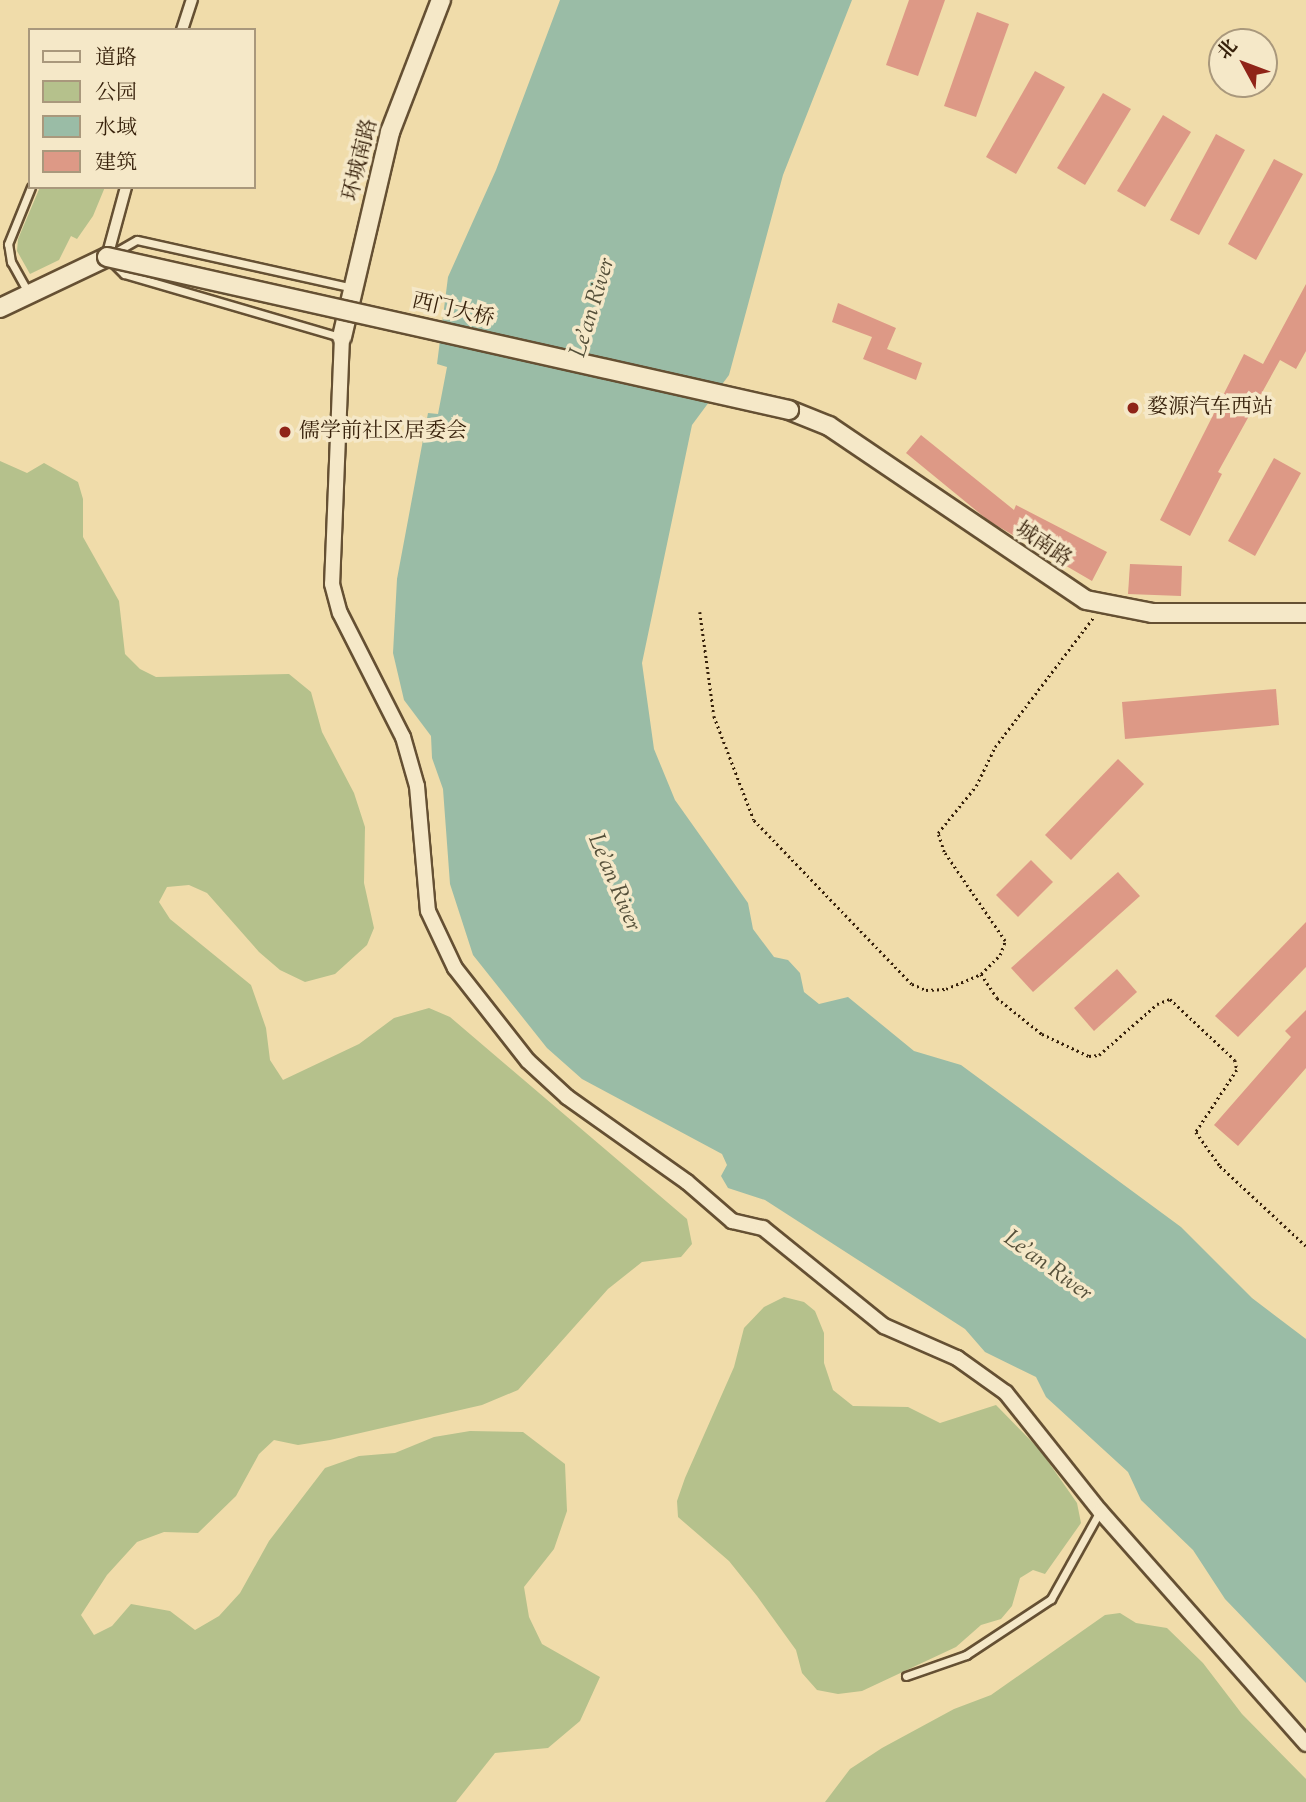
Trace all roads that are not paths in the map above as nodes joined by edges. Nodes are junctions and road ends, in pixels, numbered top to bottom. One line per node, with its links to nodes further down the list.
1 (192, 0): 3 (street)
2 (441, 0): 7 (street, 环城南路)
3 (183, 28)
4 (30, 189): 8 (lane)
5 (125, 189): 6 (street)
6 (107, 257): 7 (lane); 8 (street); 10 (lane); 11 (street, 西门大桥, bridge)
7 (354, 288): 10 (street, 环城南路)
8 (29, 295): 9 (street)
9 (0, 308)
10 (342, 337): 13 (street)
11 (789, 410): 12 (street, 城南路)
12 (1306, 613)
13 (1100, 1511): 14 (lane); 15 (street)
14 (906, 1676)
15 (1306, 1744)

